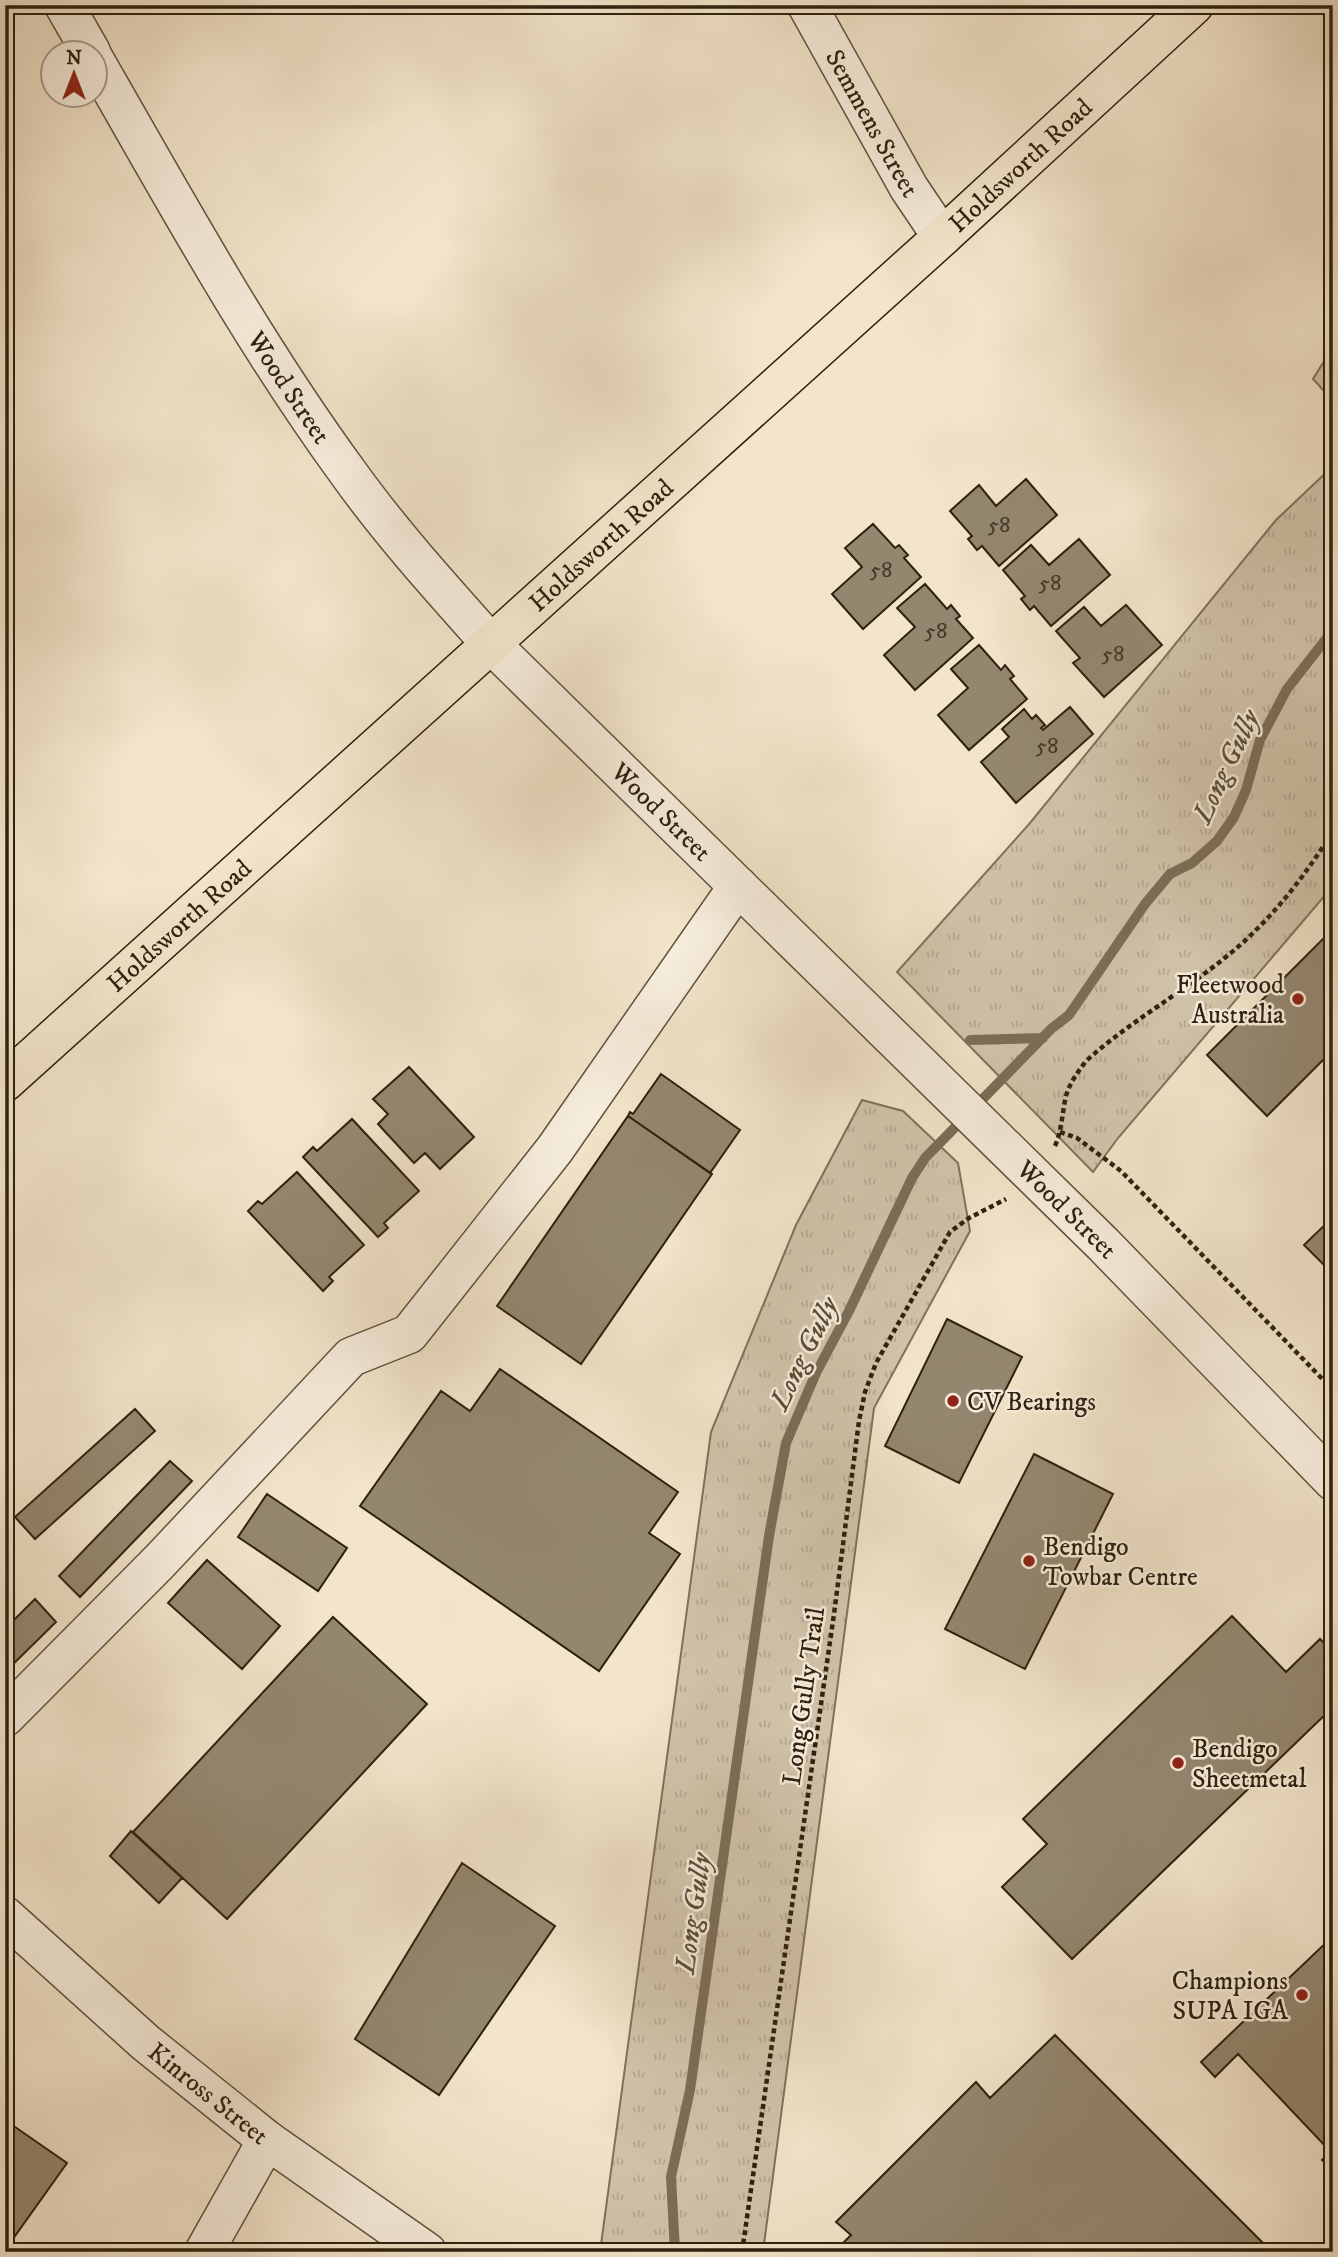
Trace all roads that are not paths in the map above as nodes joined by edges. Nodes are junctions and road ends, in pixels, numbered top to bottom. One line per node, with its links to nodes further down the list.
1 (64, 5): 4 (street)
2 (807, 5): 6 (street, Semmens Street)
3 (1194, 5): 6 (main road, Holdsworth Road)
4 (83, 38)
5 (108, 83): 7 (street, Wood Street)
6 (942, 237): 7 (main road, Holdsworth Road)
7 (492, 645): 8 (street, Wood Street); 9 (main road, Holdsworth Road)
8 (738, 886): 10 (street, Wood Street); 11 (street)
9 (5, 1082)
10 (1333, 1481)
11 (5, 1717)
12 (5, 1916): 13 (street, Kinross Street)
13 (267, 2140): 14 (street); 15 (street, Kinross Street)
14 (204, 2252)
15 (428, 2252)

